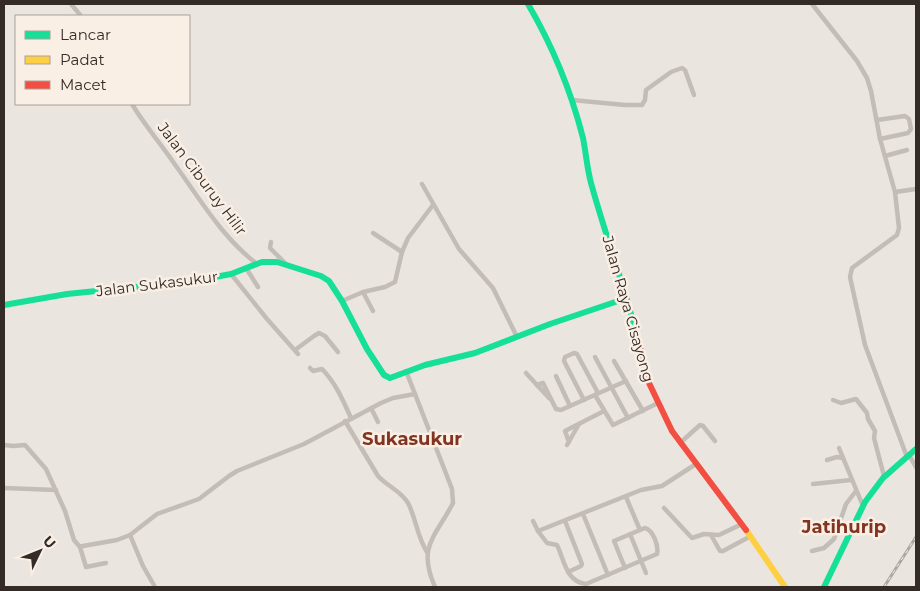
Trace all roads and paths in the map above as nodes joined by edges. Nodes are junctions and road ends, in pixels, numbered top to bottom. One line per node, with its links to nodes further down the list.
1 (71, 4): 4 (street)
2 (528, 4): 6 (main road, Jalan Raya Cisayong)
3 (812, 4): 8 (street)
4 (80, 15)
5 (694, 94): 6 (street)
6 (572, 100): 25 (main road, Jalan Raya Cisayong)
7 (133, 105): 19 (street, Jalan Ciburuy Hilir)
8 (877, 120): 9 (street); 9 (street)
9 (880, 139): 11 (street)
10 (907, 150): 11 (street)
11 (885, 156): 14 (street)
12 (422, 184): 15 (street)
13 (916, 189): 14 (street)
14 (895, 192): 59 (street)
15 (433, 205): 18 (street); 29 (street)
16 (373, 233): 18 (street)
17 (271, 242): 20 (street)
18 (402, 252): 24 (street)
19 (257, 264): 20 (main road, Jalan Sukasukur); 21 (main road, Jalan Sukasukur)
20 (287, 265): 26 (main road, Jalan Sukasukur)
21 (246, 268): 22 (main road, Jalan Sukasukur); 23 (street)
22 (231, 274): 27 (main road, Jalan Sukasukur); 30 (street)
23 (258, 287)
24 (362, 292): 26 (street); 28 (street)
25 (626, 298): 29 (main road, Jalan Sukasukur); 43 (main road, Jalan Raya Cisayong)
26 (342, 301): 34 (main road, Jalan Sukasukur)
27 (4, 304)
28 (373, 311)
29 (517, 337): 34 (main road, Jalan Sukasukur)
30 (338, 352)
31 (595, 357): 38 (street)
32 (614, 361): 37 (street)
33 (310, 368): 48 (street)
34 (406, 371): 39 (street)
35 (526, 373): 44 (street)
36 (556, 376): 44 (street)
37 (626, 381): 38 (street); 47 (street)
38 (611, 387): 40 (street); 49 (street)
39 (415, 394): 45 (street); 84 (street)
40 (597, 394): 41 (street); 41 (street); 46 (street)
41 (584, 400): 44 (street)
42 (833, 400): 63 (street)
43 (658, 403): 47 (street); 54 (main road, Jalan Raya Cisayong)
44 (570, 406)
45 (371, 408): 48 (street); 51 (street)
46 (604, 411): 49 (street); 52 (street)
47 (643, 411): 49 (street)
48 (351, 418): 50 (street)
49 (628, 418)
50 (345, 421): 79 (street); 84 (street)
51 (378, 422)
52 (580, 423): 52 (street)
53 (715, 441): 54 (street)
54 (680, 443): 61 (main road, Jalan Raya Cisayong)
55 (4, 445): 67 (street)
56 (839, 448): 58 (street)
57 (916, 449): 59 (main road)
58 (843, 458): 60 (street); 64 (street)
59 (905, 458): 62 (street); 63 (main road)
60 (827, 460)
61 (696, 464): 69 (street); 75 (main road, Jalan Raya Cisayong)
62 (916, 467)
63 (884, 477): 70 (main road)
64 (851, 480): 65 (street); 68 (street)
65 (813, 484)
66 (4, 488): 67 (street)
67 (56, 490): 82 (street)
68 (856, 490): 70 (street); 83 (street)
69 (626, 496): 72 (street); 76 (street)
70 (863, 507): 94 (main road)
71 (664, 508): 80 (street)
72 (583, 514): 74 (street); 90 (street)
73 (533, 521): 77 (street)
74 (565, 521): 77 (street); 88 (street)
75 (742, 524): 80 (street); 81 (main road, Jalan Raya Cisayong)
76 (640, 530): 78 (street); 85 (street)
77 (538, 531): 88 (street)
78 (630, 534): 85 (street); 87 (street)
79 (130, 535): 82 (street); 91 (street)
80 (711, 535): 81 (street)
81 (750, 536): 93 (main road, Jalan Raya Cisayong)
82 (80, 546): 86 (street)
83 (812, 551)
84 (427, 552): 92 (street)
85 (642, 562): 87 (street); 89 (street)
86 (106, 563)
87 (625, 568): 90 (street)
88 (568, 572): 90 (street)
89 (646, 573)
90 (608, 575)
91 (155, 587)
92 (435, 587)
93 (785, 587)
94 (824, 587)

